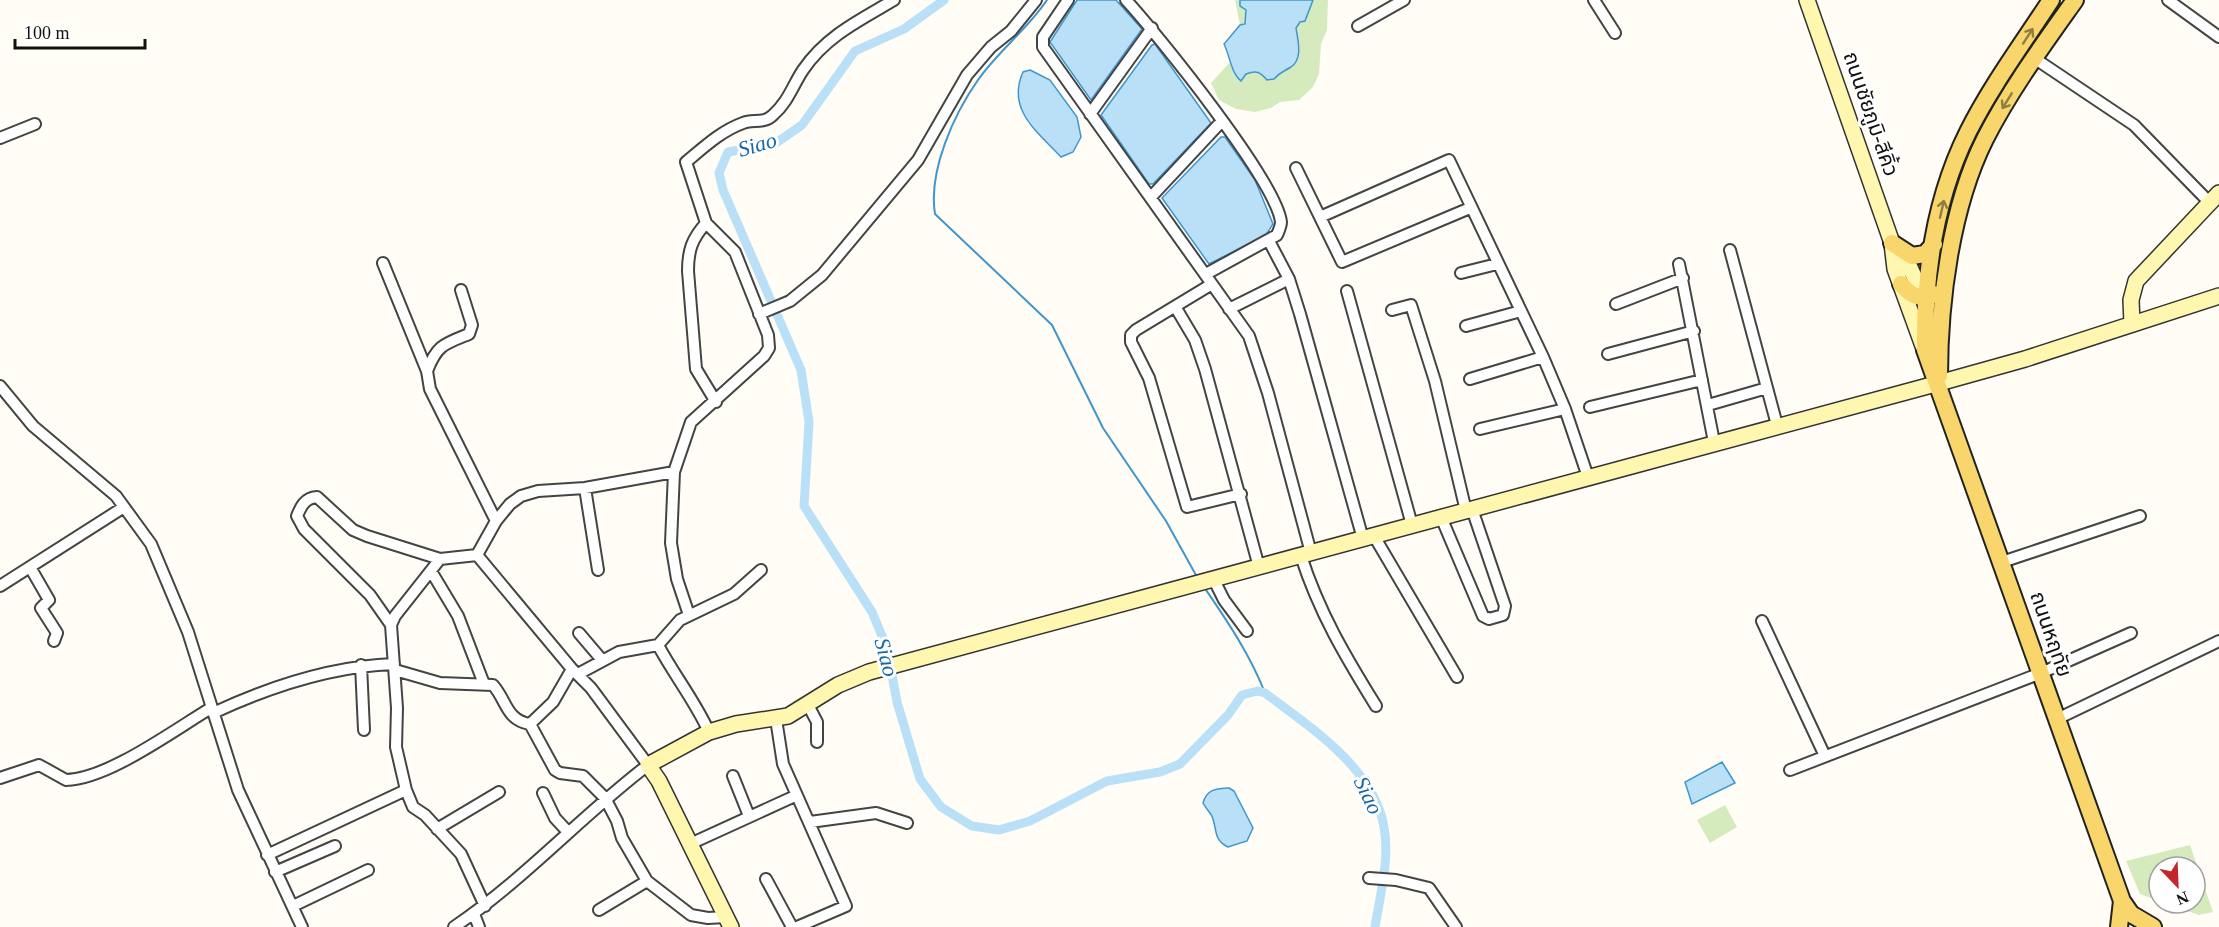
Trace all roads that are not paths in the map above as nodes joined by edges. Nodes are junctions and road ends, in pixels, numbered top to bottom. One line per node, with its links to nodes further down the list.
1 (894, 0): 25 (street)
2 (1036, 0): 49 (street)
3 (1068, 0): 16 (street)
4 (1126, 0): 12 (street)
5 (1404, 0): 11 (street)
6 (1594, 0): 13 (street)
7 (1807, 0): 27 (street, ถนนชัยภูมิ-สีคิ้ว)
8 (2051, 0): 28 (main road, one-way to 8)
9 (2075, 0): 15 (main road)
10 (2168, 0): 14 (street)
11 (1358, 26)
12 (1152, 28): 16 (street); 17 (street)
13 (1615, 33)
14 (2219, 37)
15 (2034, 58): 22 (street); 34 (main road, one-way to 34)
16 (1090, 114): 21 (street)
17 (1221, 122): 21 (street); 26 (street)
18 (35, 124): 19 (street)
19 (0, 138)
20 (1296, 168): 24 (street)
21 (1151, 197): 35 (street)
22 (2214, 197): 50 (street)
23 (1470, 208): 24 (street); 24 (street); 31 (street)
24 (1320, 217)
25 (706, 223): 49 (street); 62 (street)
26 (1269, 241): 35 (street); 37 (street)
27 (1892, 243): 28 (main road); 38 (street, ถนนชัยภูมิ-สีคิ้ว); 43 (street, ถนนชัยภูมิ-สีคิ้ว)
28 (1934, 244): 43 (main road)
29 (1730, 250): 61 (street)
30 (383, 263): 56 (street)
31 (1497, 264): 33 (street); 48 (street)
32 (1679, 264): 36 (street)
33 (1461, 273)
34 (1947, 273): 43 (main road); 53 (main road)
35 (1206, 274): 39 (street)
36 (1683, 278): 44 (street); 52 (street)
37 (1289, 279): 46 (street); 79 (street)
38 (1900, 284): 43 (main road); 53 (street, ถนนชัยภูมิ-สีคิ้ว)
39 (1212, 285): 45 (street); 46 (street)
40 (461, 290): 56 (street)
41 (1347, 291): 78 (street)
42 (2219, 296): 50 (street)
43 (1924, 297): 53 (main road)
44 (1616, 304)
45 (1176, 308): 72 (street); 72 (street)
46 (1229, 309): 80 (street)
47 (1392, 310): 74 (street)
48 (1521, 311): 51 (street); 55 (street)
49 (761, 314): 62 (street)
50 (2132, 324): 59 (street)
51 (1466, 326)
52 (1694, 331): 54 (street); 58 (street)
53 (1932, 348): 59 (main road, ถนนชัยภูมิ-สีคิ้ว)
54 (1608, 354)
55 (1543, 357): 57 (street); 65 (street)
56 (427, 371): 77 (street)
57 (1470, 379)
58 (1702, 380): 63 (street); 64 (street)
59 (1939, 383): 66 (street); 83 (main road, ถนนหฤทัย)
60 (0, 386): 73 (street)
61 (1767, 388): 63 (street); 66 (street)
62 (716, 402): 69 (street)
63 (1708, 405): 68 (street)
64 (1590, 407)
65 (1565, 409): 67 (street); 70 (street)
66 (1777, 425): 68 (street)
67 (1480, 429)
68 (1714, 442): 70 (street)
69 (674, 472): 71 (street); 91 (street)
70 (1588, 477): 74 (street)
71 (585, 488): 77 (street); 86 (street)
72 (1240, 494): 85 (street)
73 (124, 507): 84 (street); 109 (street)
74 (1469, 510): 76 (street); 76 (street)
75 (2140, 516): 83 (street)
76 (1442, 517): 78 (street)
77 (496, 521): 81 (street)
78 (1412, 525): 79 (street)
79 (1369, 537): 80 (street); 105 (street)
80 (1306, 554): 85 (street); 108 (street)
81 (477, 555): 82 (street); 103 (street)
82 (440, 560): 88 (street); 93 (street)
83 (2002, 562): 104 (main road, ถนนหฤทัย)
84 (30, 567): 90 (street); 97 (street)
85 (1259, 567): 89 (street)
86 (598, 570)
87 (761, 570): 91 (street)
88 (431, 571): 93 (street); 106 (street)
89 (1211, 581): 94 (street); 107 (street)
90 (0, 586)
91 (689, 615): 99 (street)
92 (1762, 621): 116 (street)
93 (391, 625): 102 (street)
94 (1247, 631)
95 (579, 633): 100 (street)
96 (2131, 633): 104 (street)
97 (54, 641)
98 (2219, 641): 111 (street)
99 (658, 645): 100 (street); 114 (street)
100 (602, 660): 103 (street)
101 (361, 665): 102 (street); 109 (street); 113 (street)
102 (395, 667): 106 (street); 121 (street)
103 (575, 671): 112 (street); 117 (street)
104 (2041, 673): 111 (main road, ถนนหฤทัย); 116 (street)
105 (1457, 677)
106 (484, 684): 112 (street)
107 (808, 705): 110 (street); 115 (street)
108 (1376, 706)
109 (212, 711): 120 (street); 133 (street)
110 (776, 718): 114 (street); 124 (street)
111 (2057, 719): 139 (main road, ถนนหฤทัย)
112 (530, 724): 125 (street)
113 (364, 730)
114 (709, 732): 117 (street)
115 (817, 742)
116 (1824, 754): 118 (street)
117 (648, 765): 125 (street); 131 (street)
118 (1790, 770)
119 (733, 776): 126 (street)
120 (0, 778)
121 (406, 790): 129 (street); 133 (street)
122 (499, 792): 129 (street)
123 (543, 793): 130 (street)
124 (795, 796): 126 (street); 127 (street)
125 (605, 798): 130 (street); 138 (street)
126 (749, 816): 131 (street)
127 (810, 822): 128 (street); 149 (street)
128 (907, 823)
129 (437, 829): 141 (street)
130 (568, 832): 141 (street)
131 (690, 844): 144 (street)
132 (335, 846): 135 (street)
133 (267, 855): 135 (street)
134 (368, 870): 140 (street)
135 (275, 872): 140 (street)
136 (1369, 878): 150 (street)
137 (766, 879): 148 (street)
138 (647, 881): 142 (street); 144 (street)
139 (2122, 900): 151 (main road, ถนนหฤทัย); 152 (main road, ถนนหฤทัย)
140 (293, 906): 145 (street)
141 (485, 906): 143 (street)
142 (599, 910)
143 (474, 914): 146 (street); 147 (street)
144 (729, 922)
145 (302, 927)
146 (454, 927)
147 (479, 927)
148 (792, 927)
149 (797, 927)
150 (1456, 927)
151 (2119, 927)
152 (2153, 927)

